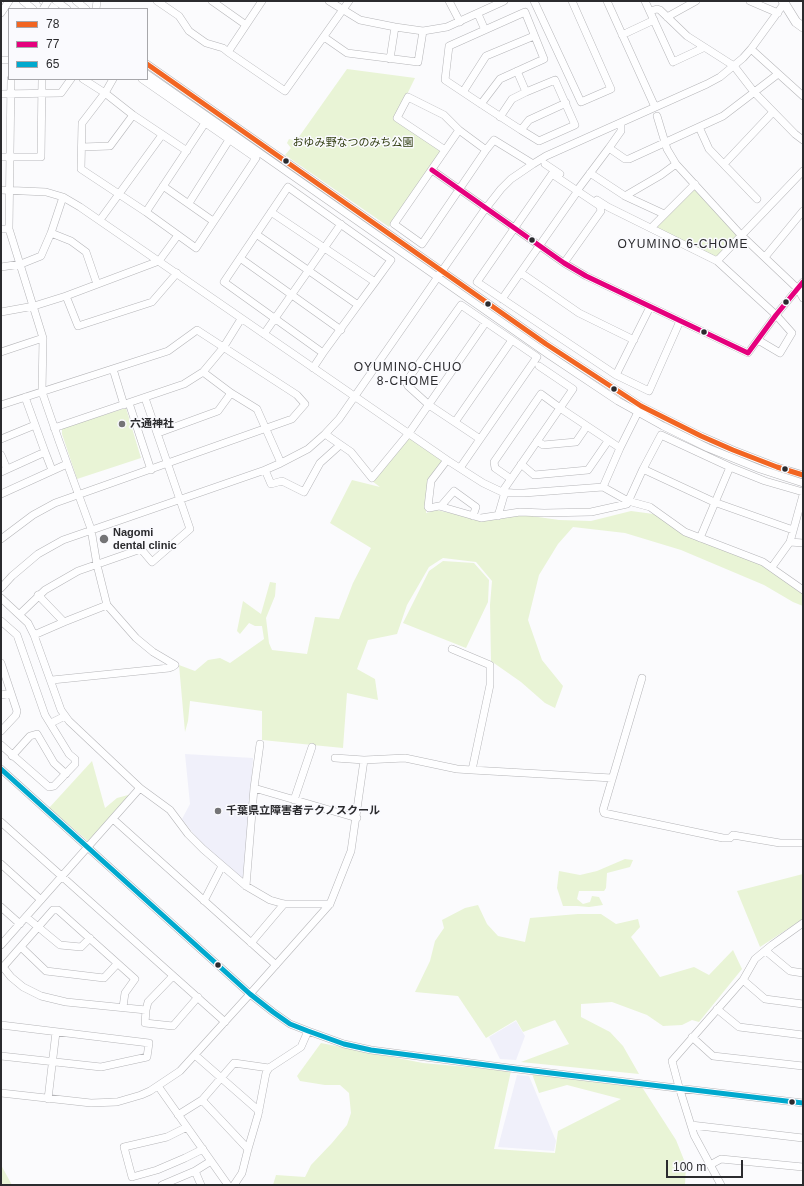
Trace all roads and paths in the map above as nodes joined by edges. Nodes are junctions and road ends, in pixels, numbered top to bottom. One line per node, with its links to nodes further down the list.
1 (9, 1): 28 (street)
2 (24, 1): 21 (street)
3 (43, 1): 22 (street)
4 (56, 1): 23 (street)
5 (76, 1): 24 (street)
6 (158, 1): 20 (street)
7 (212, 1): 33 (street)
8 (262, 1): 33 (street)
9 (329, 1): 25 (street)
10 (349, 1): 25 (street)
11 (449, 1): 32 (street)
12 (504, 1): 29 (street)
13 (534, 1): 50 (street)
14 (572, 1): 50 (street)
15 (607, 1): 38 (street)
16 (645, 1): 26 (street)
17 (696, 1): 30 (street)
18 (750, 1): 27 (street)
19 (784, 2): 27 (street); 35 (main road)
20 (168, 4): 43 (street)
21 (33, 8)
22 (54, 8)
23 (66, 8)
24 (85, 8)
25 (342, 10): 34 (street); 40 (street)
26 (650, 11): 30 (street); 31 (street)
27 (778, 13): 42 (street)
28 (1, 14)
29 (478, 14): 32 (street); 36 (street)
30 (667, 17): 41 (street)
31 (654, 20): 38 (street); 41 (street)
32 (460, 22): 37 (street)
33 (246, 25): 43 (street)
34 (395, 27): 37 (street); 44 (street)
35 (803, 27)
36 (485, 30): 39 (street); 58 (street)
37 (423, 31): 44 (street)
38 (622, 35): 68 (street)
39 (534, 36): 47 (street); 58 (street)
40 (324, 37): 43 (street); 44 (street)
41 (703, 48): 46 (street)
42 (751, 49): 46 (street); 48 (street)
43 (228, 52)
44 (390, 59)
45 (148, 65): 136 (street)
46 (734, 66): 60 (street); 68 (street)
47 (517, 71): 59 (street); 67 (street)
48 (778, 74): 60 (street); 65 (street)
49 (148, 75): 136 (street)
50 (568, 75): 57 (street)
51 (11, 80): 63 (street)
52 (42, 80): 64 (street)
53 (70, 80): 64 (street)
54 (84, 80): 61 (street)
55 (112, 80): 61 (street)
56 (143, 80): 73 (street)
57 (555, 80): 59 (street); 66 (street)
58 (463, 92): 67 (street)
59 (526, 92): 72 (street)
60 (754, 92): 69 (street); 77 (street)
61 (104, 93): 70 (street); 84 (street)
62 (1, 94): 63 (street)
63 (10, 94): 64 (street); 76 (street)
64 (42, 94): 90 (street)
65 (803, 96)
66 (566, 103): 79 (street); 79 (street)
67 (481, 104): 72 (street)
68 (655, 107): 74 (street)
69 (773, 112): 82 (street); 94 (street)
70 (133, 115): 80 (street); 84 (street)
71 (657, 116): 83 (street)
72 (500, 117): 79 (street)
73 (205, 123): 81 (street); 88 (street)
74 (621, 123): 85 (street); 91 (street)
75 (1, 125): 76 (street)
76 (10, 125): 90 (street)
77 (700, 127): 83 (street); 94 (street)
78 (459, 130): 86 (street); 86 (street); 87 (street)
79 (521, 130)
80 (162, 134): 88 (street); 104 (street)
81 (230, 140): 108 (street); 115 (street)
82 (803, 140)
83 (664, 143): 85 (street); 93 (street)
84 (82, 147): 104 (street)
85 (608, 148): 97 (street)
86 (445, 150): 95 (street)
87 (486, 150): 91 (street); 100 (street)
88 (186, 151): 99 (street)
89 (1, 157): 90 (street)
90 (10, 157): 102 (street)
91 (533, 164): 109 (street)
92 (545, 164): 103 (street)
93 (676, 164): 98 (street); 105 (street)
94 (724, 164): 107 (street)
95 (432, 170): 100 (street); 100 (street)
96 (803, 170): 124 (street)
97 (590, 173): 103 (street); 105 (street)
98 (695, 184): 113 (street); 124 (street)
99 (163, 186): 108 (street); 111 (street)
100 (459, 189): 109 (street)
101 (1, 190): 102 (street)
102 (9, 190): 106 (street); 120 (street)
103 (578, 190): 117 (street); 118 (street); 125 (street); 131 (street)
104 (119, 194): 111 (street); 114 (street)
105 (625, 196): 113 (street)
106 (63, 198): 114 (street); 121 (street)
107 (757, 199)
108 (189, 203): 115 (street)
109 (486, 208): 117 (street); 136 (street)
110 (803, 211): 128 (street)
111 (146, 212): 123 (street)
112 (271, 212): 116 (street); 122 (street); 126 (street)
113 (664, 214): 118 (street)
114 (100, 220): 129 (street)
115 (213, 221): 123 (street)
116 (341, 224): 126 (street); 138 (street)
117 (514, 228): 125 (street); 145 (street)
118 (651, 228): 130 (street)
119 (1, 229): 120 (street)
120 (9, 229): 132 (street)
121 (51, 233): 132 (street); 140 (street)
122 (256, 234): 127 (street); 134 (street)
123 (178, 235): 129 (street)
124 (741, 235): 128 (street); 130 (street)
125 (540, 246): 131 (street); 137 (street)
126 (324, 248): 134 (street); 138 (street)
127 (240, 258): 142 (street); 152 (street)
128 (765, 258): 141 (street)
129 (159, 261): 135 (street); 140 (street)
130 (717, 261): 150 (street)
131 (564, 263): 148 (street)
132 (21, 264): 133 (street); 147 (street)
133 (1, 267)
134 (309, 270): 142 (street); 146 (street)
135 (177, 273): 143 (street); 151 (street)
136 (439, 273): 172 (street); 178 (street); 207 (street)
137 (521, 273): 145 (street); 159 (street)
138 (375, 282): 146 (street)
139 (803, 282): 141 (street)
140 (97, 284): 143 (street)
141 (798, 289): 144 (street); 150 (street)
142 (292, 295): 152 (street); 155 (street)
143 (66, 296): 147 (street)
144 (803, 298)
145 (502, 299): 168 (street)
146 (358, 305): 155 (street)
147 (34, 306): 149 (street); 157 (street)
148 (650, 307): 153 (street); 159 (street)
149 (1, 312)
150 (776, 315): 160 (street); 160 (street)
151 (242, 319): 156 (street); 161 (street)
152 (275, 319): 156 (street); 163 (street)
153 (680, 321): 160 (street); 168 (street)
154 (486, 322): 158 (street); 175 (street); 175 (street)
155 (340, 330): 163 (street)
156 (264, 334): 166 (street)
157 (43, 338): 162 (street); 169 (street)
158 (512, 340): 179 (street); 188 (street)
159 (634, 340): 168 (street)
160 (758, 340)
161 (223, 348): 165 (street); 167 (street); 183 (street)
162 (1, 352)
163 (323, 353): 166 (street)
164 (539, 366): 177 (street)
165 (113, 368): 169 (street); 174 (street)
166 (313, 368): 172 (street)
167 (203, 372): 170 (street); 173 (street)
168 (616, 374)
169 (42, 392): 171 (street); 182 (street)
170 (231, 393): 183 (street); 184 (street)
171 (25, 397): 176 (street); 180 (street)
172 (355, 397): 185 (street); 186 (street)
173 (145, 398): 174 (street); 184 (street)
174 (126, 404): 182 (street); 205 (street)
175 (429, 404): 179 (street); 185 (street)
176 (1, 405)
177 (560, 408): 181 (street); 189 (street); 208 (street)
178 (638, 412): 192 (street); 209 (street)
179 (455, 422): 188 (street)
180 (35, 426): 187 (street); 193 (street)
181 (587, 426): 189 (street); 190 (street)
182 (54, 428): 197 (street)
183 (266, 428): 196 (street); 198 (street)
184 (158, 433): 198 (street)
185 (409, 433): 191 (street); 195 (street)
186 (325, 434): 191 (street); 196 (street)
187 (1, 439)
188 (480, 439): 201 (street)
189 (537, 441): 199 (street)
190 (608, 441): 192 (street); 199 (street)
191 (340, 445): 206 (street)
192 (620, 448): 210 (street)
193 (45, 452): 203 (street); 204 (street)
194 (1, 455): 203 (street)
195 (446, 460): 201 (street); 218 (street)
196 (281, 463): 206 (street)
197 (67, 464): 204 (street); 214 (street)
198 (168, 464): 205 (street); 215 (street)
199 (521, 464): 208 (street)
200 (730, 467): 202 (street); 213 (street); 217 (street)
201 (460, 468): 211 (street)
202 (643, 469): 216 (street); 217 (street)
203 (4, 470)
204 (52, 470): 212 (street)
205 (151, 470): 214 (street)
206 (265, 470): 215 (street)
207 (803, 476)
208 (510, 479): 211 (street)
209 (803, 483)
210 (603, 486): 211 (street); 216 (street)
211 (503, 492): 220 (street)
212 (1, 494)
213 (803, 494): 222 (street)
214 (79, 496): 221 (street); 224 (street)
215 (179, 500): 221 (street); 227 (street)
216 (628, 501): 220 (street); 223 (street)
217 (714, 502): 222 (street); 223 (street)
218 (441, 506): 219 (street); 219 (street)
219 (473, 516): 220 (street)
220 (498, 516)
221 (91, 529): 227 (street); 229 (street)
222 (793, 530): 225 (street)
223 (700, 538): 228 (street)
224 (1, 539)
225 (790, 542): 226 (street); 228 (street)
226 (803, 543)
227 (97, 565): 231 (street); 233 (street)
228 (772, 567): 230 (street)
229 (1, 588)
230 (803, 590)
231 (38, 595): 234 (street); 236 (street)
232 (1, 598): 234 (street)
233 (107, 605): 236 (street); 241 (street)
234 (20, 614): 237 (street)
235 (1, 621): 245 (street)
236 (64, 622): 237 (street)
237 (34, 635): 241 (street)
238 (452, 649): 254 (street)
239 (1, 663): 242 (street)
240 (642, 678): 256 (street)
241 (52, 680): 244 (street)
242 (12, 693): 243 (street); 246 (street)
243 (1, 695)
244 (65, 716): 245 (street); 257 (street)
245 (51, 723): 255 (street)
246 (1, 731)
247 (260, 744): 258 (street)
248 (1, 745): 250 (street)
249 (312, 747): 259 (street)
250 (12, 756): 255 (street); 255 (street)
251 (335, 758): 252 (street)
252 (364, 760): 254 (street); 260 (street)
253 (1, 769): 264 (street)
254 (472, 770): 256 (street)
255 (66, 774)
256 (612, 778): 263 (street)
257 (140, 788): 261 (street); 266 (street)
258 (254, 788): 259 (street); 268 (street)
259 (294, 800): 260 (street)
260 (357, 818): 272 (street)
261 (113, 819): 264 (street); 270 (street)
262 (1, 822): 267 (street)
263 (803, 843)
264 (88, 848): 267 (street); 288 (street)
265 (1, 864): 269 (street)
266 (222, 866): 268 (street); 270 (street)
267 (63, 877): 269 (street); 286 (street)
268 (246, 886): 271 (street)
269 (41, 900): 274 (street)
270 (204, 901): 279 (street)
271 (284, 904): 272 (street); 279 (street)
272 (330, 904): 284 (street)
273 (1, 907): 276 (street)
274 (26, 917): 276 (street); 277 (street)
275 (803, 923): 282 (street)
276 (20, 924): 280 (street)
277 (38, 928): 278 (street); 278 (street); 281 (street)
278 (90, 938): 283 (street)
279 (251, 943): 284 (street)
280 (1, 945)
281 (21, 947): 283 (street); 291 (street)
282 (766, 950): 285 (street); 287 (street)
283 (117, 964): 291 (street)
284 (276, 965): 288 (street)
285 (803, 973)
286 (173, 976): 289 (street); 293 (street)
287 (743, 980): 290 (street); 292 (street)
288 (250, 994): 294 (street); 296 (street)
289 (198, 997): 293 (street); 294 (street)
290 (803, 1004)
291 (123, 1007): 293 (street)
292 (718, 1009): 298 (street); 299 (street)
293 (146, 1010)
294 (225, 1022): 300 (street)
295 (1, 1025): 297 (street)
296 (308, 1031): 304 (street); 307 (street)
297 (56, 1032): 302 (street); 302 (street)
298 (803, 1035)
299 (692, 1037): 303 (street); 307 (street)
300 (195, 1055): 305 (street); 306 (street)
301 (1, 1056): 302 (street)
302 (53, 1061): 309 (street)
303 (803, 1066)
304 (269, 1068): 305 (street); 312 (street)
305 (222, 1077): 310 (street); 312 (street)
306 (158, 1086): 309 (street); 313 (street)
307 (679, 1087): 311 (street); 314 (street)
308 (1, 1092): 309 (street)
309 (48, 1099)
310 (202, 1100): 313 (street); 318 (street)
311 (803, 1103)
312 (259, 1111): 318 (street)
313 (178, 1115): 315 (street)
314 (690, 1125): 316 (street); 320 (street)
315 (187, 1127): 317 (street); 317 (street)
316 (803, 1138)
317 (202, 1149): 319 (street)
318 (248, 1149): 326 (street)
319 (211, 1161): 322 (street); 325 (street)
320 (710, 1165): 321 (street); 327 (street)
321 (803, 1167)
322 (195, 1171): 323 (street); 324 (street)
323 (162, 1185)
324 (201, 1185)
325 (228, 1185)
326 (234, 1185)
327 (721, 1185)

